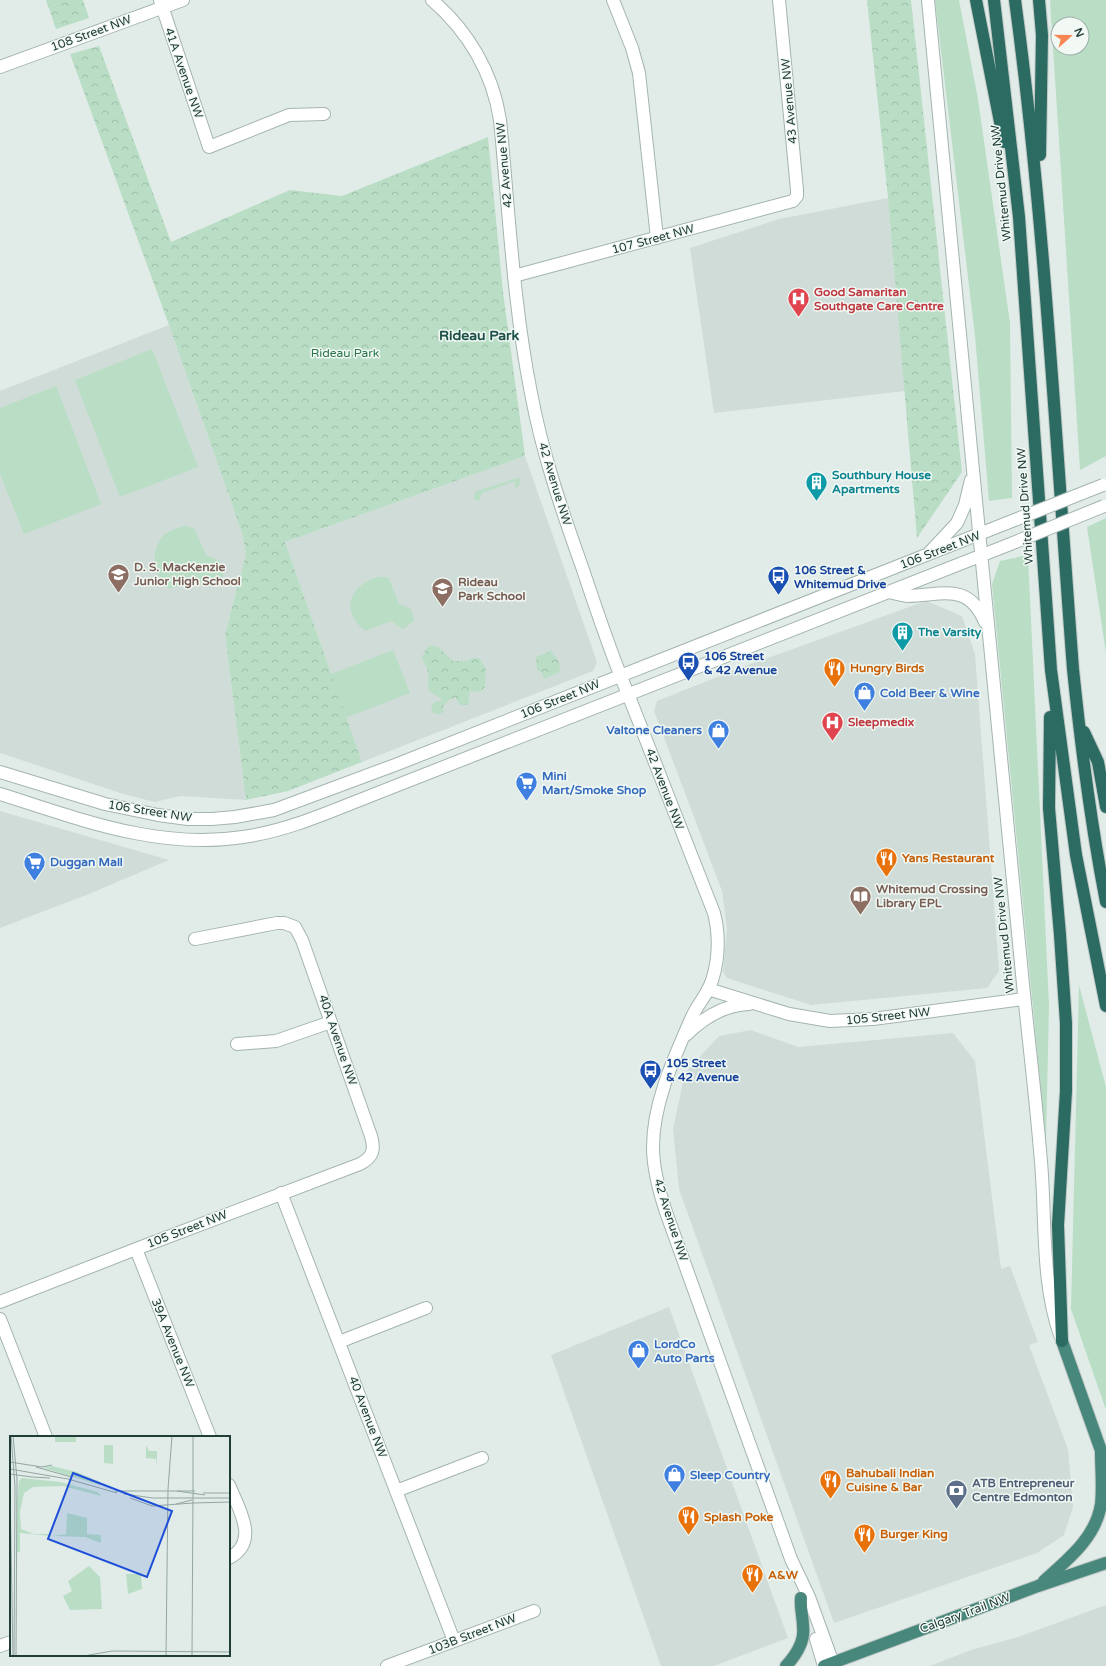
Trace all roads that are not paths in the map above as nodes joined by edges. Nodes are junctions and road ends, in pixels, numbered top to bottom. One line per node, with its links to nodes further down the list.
1 (183, 0): 10 (street, 108 Street NW)
2 (432, 0): 17 (street, 42 Avenue NW)
3 (612, 0): 16 (street)
4 (779, 0): 13 (street, 43 Avenue NW)
5 (928, 0): 18 (street, Whitemud Drive NW)
6 (976, 0): 15 (highway)
7 (994, 0): 15 (highway, Whitemud Drive NW)
8 (1015, 0): 14 (highway)
9 (1039, 0): 14 (highway)
10 (161, 4): 11 (street, 108 Street NW); 12 (street, 41A Avenue NW)
11 (0, 67)
12 (324, 114)
13 (793, 201): 16 (street, 107 Street NW)
14 (1040, 212): 29 (highway)
15 (1019, 217): 26 (highway, Whitemud Drive NW)
16 (657, 238): 17 (street, 107 Street NW)
17 (514, 276): 27 (street, 42 Avenue NW)
18 (972, 473): 21 (street, Whitemud Drive NW); 22 (street)
19 (1104, 484): 21 (street, 106 Street NW, bridge)
20 (1105, 506): 23 (street, 106 Street NW, bridge)
21 (980, 534): 22 (street, 106 Street NW); 23 (street, Whitemud Drive NW)
22 (927, 555): 27 (street, 106 Street NW)
23 (982, 555): 24 (street, 106 Street NW); 25 (street, Whitemud Drive NW)
24 (889, 592): 25 (street); 28 (street, 106 Street NW)
25 (988, 629): 36 (street, Whitemud Drive NW)
26 (1051, 670): 38 (highway, Whitemud Drive NW); 48 (highway)
27 (620, 675): 28 (street, 42 Avenue NW); 30 (street, 106 Street NW)
28 (628, 694): 31 (street, 106 Street NW); 35 (street, 42 Avenue NW)
29 (1078, 720): 32 (highway); 33 (highway)
30 (0, 772)
31 (0, 794)
32 (1106, 807)
33 (1106, 902)
34 (195, 938): 39 (street, 40A Avenue NW)
35 (708, 989): 37 (street, 105 Street NW); 40 (street, 42 Avenue NW)
36 (1024, 999): 37 (street, 105 Street NW); 48 (street, Whitemud Drive NW)
37 (754, 1004): 40 (street, 105 Street NW)
38 (1106, 1006)
39 (331, 1022): 41 (street); 42 (street, 40A Avenue NW)
40 (682, 1039): 59 (street, 42 Avenue NW)
41 (237, 1044)
42 (372, 1155): 43 (street, 105 Street NW)
43 (281, 1193): 44 (street, 105 Street NW); 49 (street, 40 Avenue NW)
44 (136, 1248): 45 (street, 105 Street NW); 51 (street, 39A Avenue NW)
45 (0, 1302)
46 (426, 1308): 49 (street)
47 (0, 1319): 50 (street)
48 (1062, 1341): 52 (highway)
49 (339, 1342): 56 (street, 40 Avenue NW)
50 (46, 1436)
51 (210, 1436)
52 (1101, 1452): 54 (highway); 60 (highway)
53 (482, 1458): 56 (street)
54 (1106, 1464)
55 (230, 1487): 57 (street)
56 (396, 1491): 63 (street, 40 Avenue NW)
57 (230, 1558)
58 (1106, 1563): 60 (highway, Calgary Trail NW)
59 (798, 1577): 61 (street, 42 Avenue NW); 66 (street, 42 Avenue NW)
60 (1038, 1586): 66 (highway, Calgary Trail NW)
61 (801, 1598): 66 (street, 42 Avenue NW); 68 (highway)
62 (534, 1611): 63 (street, 103B Street NW)
63 (454, 1641): 67 (street, 103B Street NW)
64 (10, 1642): 65 (street)
65 (0, 1646)
66 (828, 1665)
67 (387, 1666)
68 (786, 1666)

